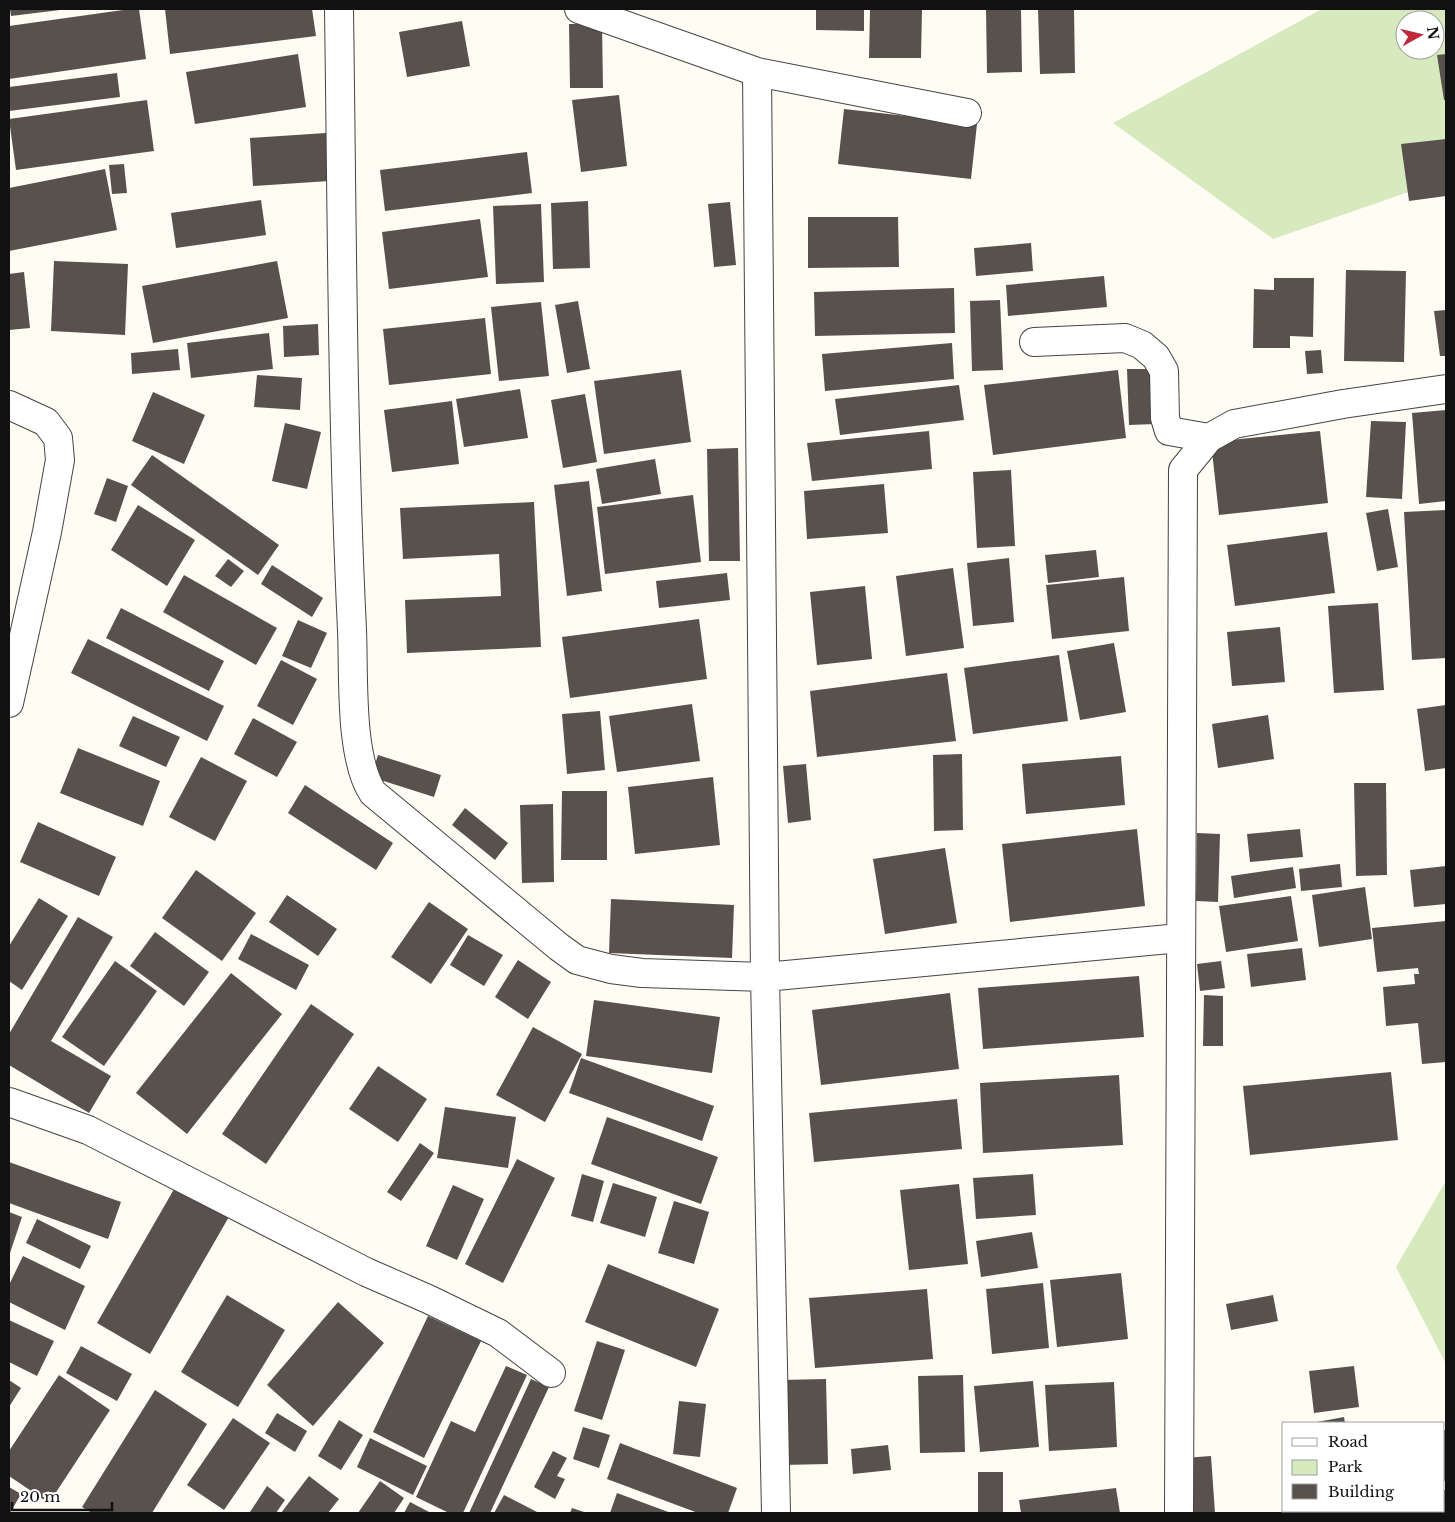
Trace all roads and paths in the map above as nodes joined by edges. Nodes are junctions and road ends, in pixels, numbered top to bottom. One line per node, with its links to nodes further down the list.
1 (339, 9): 11 (street)
2 (579, 9): 3 (street)
3 (757, 72): 4 (street); 11 (street)
4 (967, 113)
5 (1034, 342): 8 (street)
6 (1446, 389): 8 (street)
7 (9, 405): 9 (street)
8 (1209, 438): 10 (street)
9 (9, 703)
10 (1180, 938): 11 (street); 15 (street)
11 (764, 977): 14 (street)
12 (9, 1102): 13 (street)
13 (551, 1374)
14 (776, 1513)
15 (1179, 1513)

